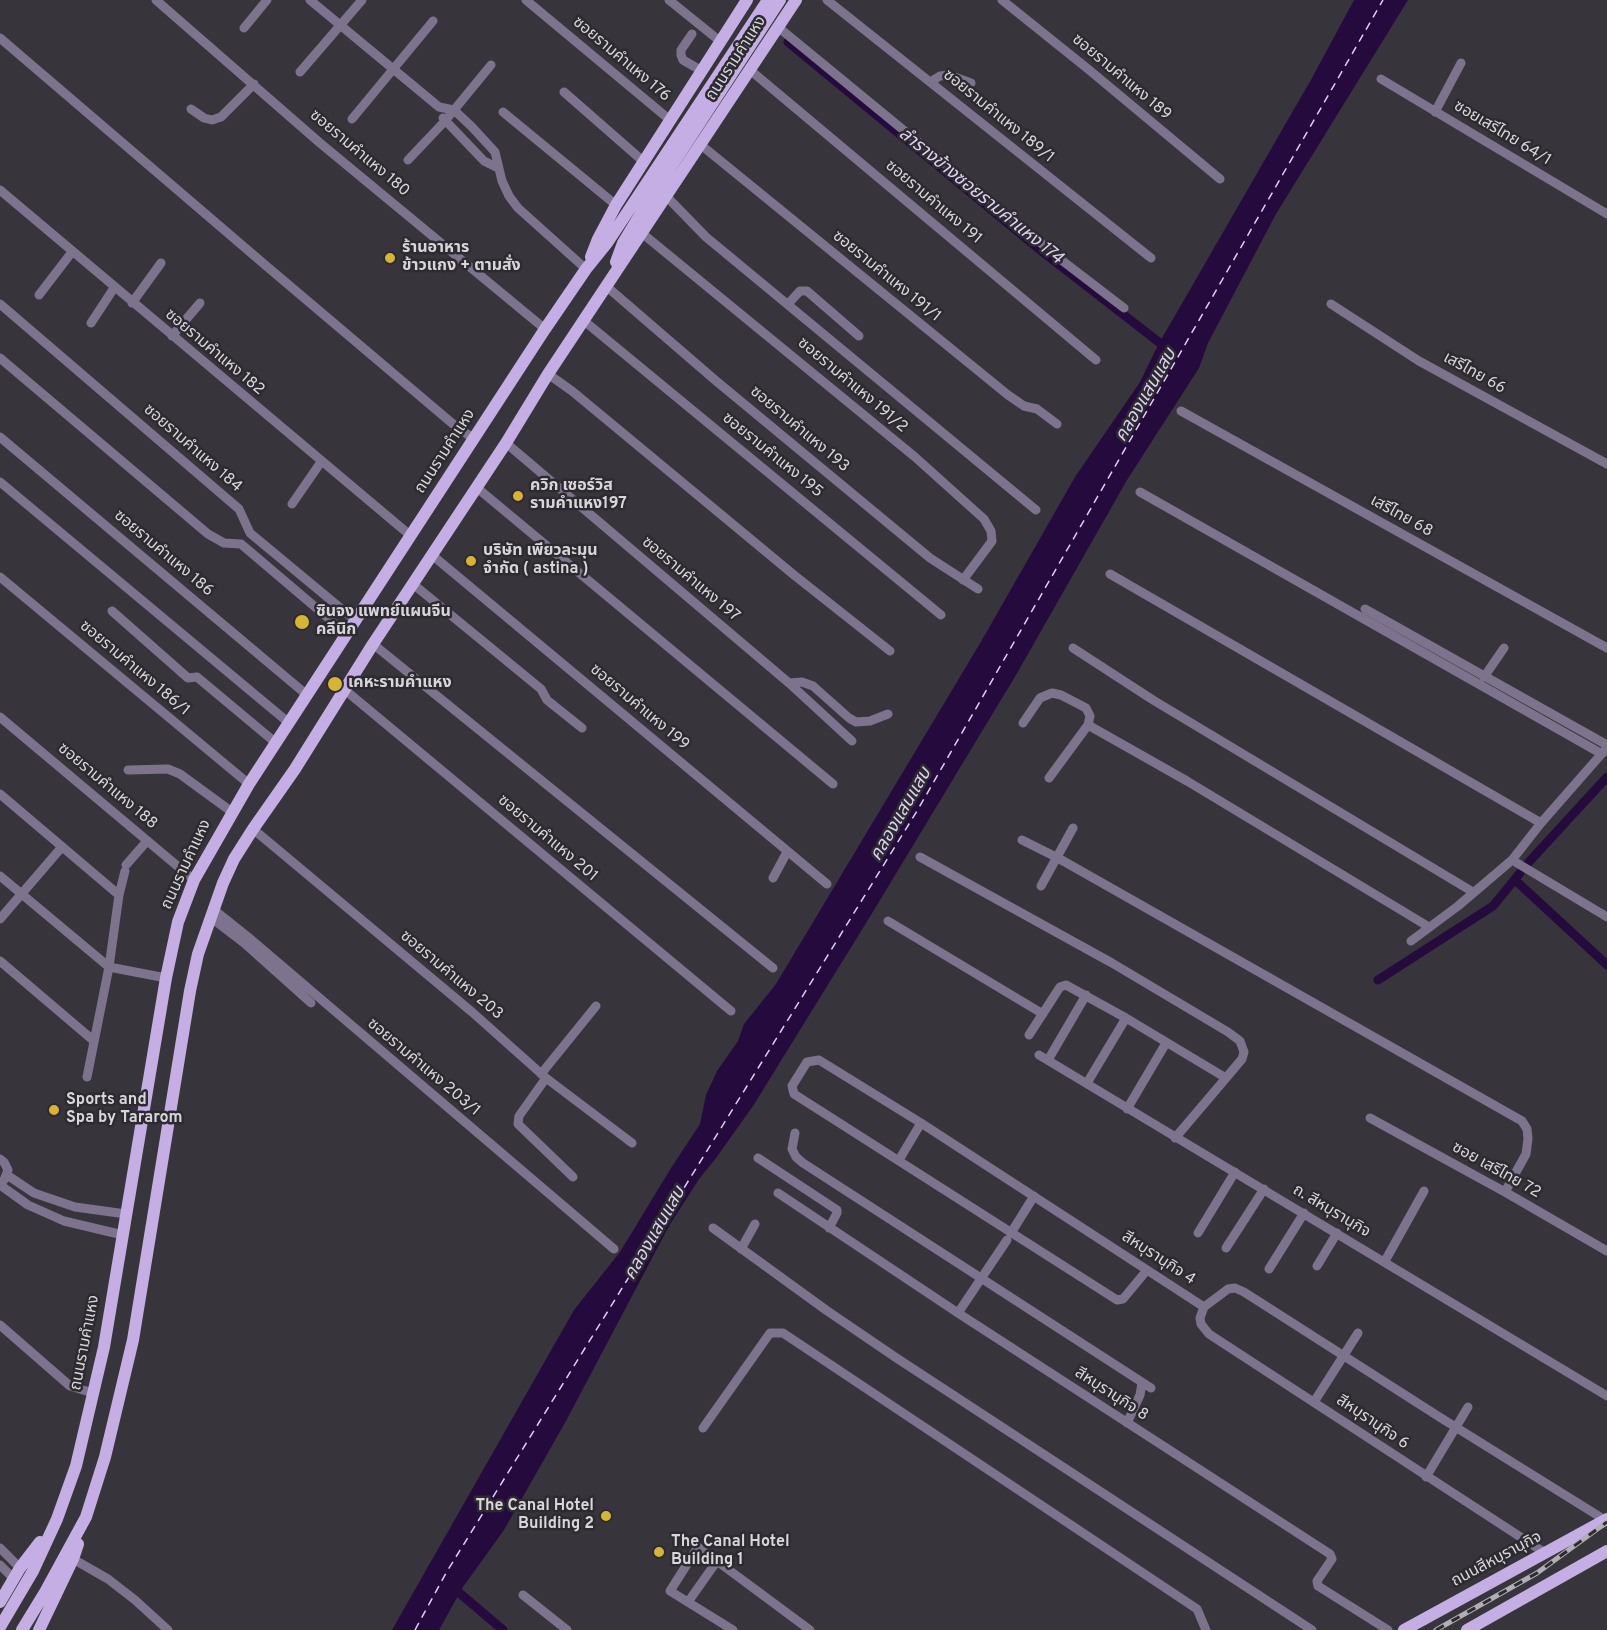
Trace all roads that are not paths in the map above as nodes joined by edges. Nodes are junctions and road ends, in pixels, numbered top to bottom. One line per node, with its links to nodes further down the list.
1 (156, 0): 29 (street, ซอยรามคำแหง 180)
2 (267, 0): 16 (street)
3 (310, 0): 14 (street)
4 (362, 0): 14 (street)
5 (526, 0): 37 (street, ซอยรามคำแหง 176)
6 (669, 0): 19 (street)
7 (747, 0): 19 (main road, ถนนรามคำแหง)
8 (768, 0): 52 (main road, ถนนรามคำแหง)
9 (780, 0): 53 (main road, ถนนรามคำแหง)
10 (796, 0): 15 (main road, ถนนรามคำแหง)
11 (827, 0): 27 (street, ซอยรามคำแหง 189/1)
12 (1002, 0): 43 (street, ซอยรามคำแหง 189)
13 (433, 21): 22 (street)
14 (340, 26): 22 (street); 25 (street)
15 (778, 27): 23 (main road, ถนนรามคำแหง); 61 (street)
16 (244, 28)
17 (692, 34): 24 (street)
18 (0, 38): 73 (street)
19 (721, 42): 24 (main road, ถนนรามคำแหง)
20 (1461, 63): 35 (street)
21 (491, 65): 33 (street)
22 (392, 69): 31 (street); 36 (street)
23 (750, 70): 39 (main road, ถนนรามคำแหง); 68 (street, ซอยรามคำแหง 191)
24 (702, 71): 37 (main road, ถนนรามคำแหง)
25 (300, 72)
26 (1381, 79): 35 (street, ซอยเสรีไทย 64/1)
27 (930, 81): 28 (street); 50 (street, ซอยรามคำแหง 189/1)
28 (971, 83)
29 (254, 84): 32 (street); 64 (street, ซอยรามคำแหง 180)
30 (564, 92): 41 (street)
31 (439, 107): 33 (street); 38 (street)
32 (191, 109)
33 (454, 110): 38 (street); 42 (street)
34 (503, 111): 46 (street)
35 (1435, 111): 47 (street, ซอยเสรีไทย 64/1)
36 (352, 119)
37 (670, 120): 41 (main road, ถนนรามคำแหง)
38 (445, 121): 40 (street); 42 (street)
39 (701, 145): 45 (main road, ถนนรามคำแหง); 71 (street, ซอยรามคำแหง 191/1)
40 (408, 160)
41 (645, 162): 46 (main road, ถนนรามคำแหง)
42 (498, 168): 52 (street)
43 (1220, 180)
44 (0, 190): 49 (street, ซอยรามคำแหง 182)
45 (667, 197): 48 (main road, ถนนรามคำแหง); 59 (street)
46 (616, 205): 52 (main road, ถนนรามคำแหง)
47 (1607, 214)
48 (643, 234): 53 (main road, ถนนรามคำแหง); 89 (street, ซอยรามคำแหง 191/2)
49 (72, 252): 54 (street, ซอยรามคำแหง 182); 55 (street)
50 (1151, 258)
51 (161, 263): 56 (street)
52 (586, 269): 64 (main road, ถนนรามคำแหง)
53 (606, 286): 62 (main road, ถนนรามคำแหง); 89 (street, ซอยรามคำแหง 193)
54 (114, 288): 56 (street, ซอยรามคำแหง 182); 63 (street)
55 (39, 295)
56 (132, 303): 65 (street, ซอยรามคำแหง 182)
57 (200, 303): 65 (street)
58 (0, 304): 82 (street, ซอยรามคำแหง 184)
59 (788, 304): 66 (street); 81 (street)
60 (1331, 304): 76 (street, เสรีไทย 66)
61 (1124, 308)
62 (583, 320): 69 (main road, ถนนรามคำแหง); 95 (street, ซอยรามคำแหง 195)
63 (91, 323)
64 (545, 329): 73 (main road, ถนนรามคำแหง)
65 (171, 336): 75 (street, ซอยรามคำแหง 182)
66 (859, 336)
67 (0, 358): 84 (street)
68 (1096, 360)
69 (548, 374): 74 (main road, ถนนรามคำแหง); 102 (street)
70 (1181, 411): 101 (street, เสรีไทย 68)
71 (1058, 424)
72 (0, 437): 106 (street, ซอยรามคำแหง 186)
73 (474, 439): 83 (main road, ถนนรามคำแหง)
74 (506, 444): 78 (main road, ถนนรามคำแหง); 104 (street, ซอยรามคำแหง 197)
75 (321, 462): 80 (street); 83 (street, ซอยรามคำแหง 182)
76 (1607, 464)
77 (0, 482): 109 (street)
78 (476, 487): 85 (main road, ถนนรามคำแหง); 119 (street)
79 (1140, 492): 115 (street)
80 (292, 504)
81 (1036, 510)
82 (250, 533): 84 (street); 88 (street, ซอยรามคำแหง 184)
83 (411, 536): 96 (main road, ถนนรามคำแหง)
84 (241, 544): 91 (street)
85 (432, 555): 90 (main road, ถนนรามคำแหง); 128 (street, ซอยรามคำแหง 199)
86 (1110, 574): 122 (street)
87 (0, 576): 118 (street, ซอยรามคำแหง 186/1)
88 (300, 576): 91 (street); 96 (street, ซอยรามคำแหง 184)
89 (963, 580): 92 (street, ซอยรามคำแหง 193)
90 (412, 584): 98 (main road, ถนนรามคำแหง); 112 (street)
91 (291, 587): 97 (street)
92 (978, 588)
93 (1365, 609): 103 (street)
94 (112, 611): 114 (street)
95 (941, 615)
96 (356, 621): 97 (main road, ถนนรามคำแหง)
97 (348, 634): 106 (main road, ถนนรามคำแหง)
98 (373, 644): 105 (main road, ถนนรามคำแหง); 149 (street)
99 (1073, 648): 137 (street)
100 (1504, 648): 103 (street)
101 (1607, 648)
102 (890, 651)
103 (1484, 677): 115 (street)
104 (789, 683): 107 (street); 113 (street, ซอยรามคำแหง 197)
105 (345, 690): 124 (main road, ถนนรามคำแหง); 154 (street, ซอยรามคำแหง 201)
106 (307, 695): 109 (main road, ถนนรามคำแหง)
107 (888, 714)
108 (0, 717): 126 (street, ซอยรามคำแหง 188)
109 (289, 723): 114 (main road, ถนนรามคำแหง)
110 (1023, 723): 111 (street)
111 (1088, 726): 117 (street); 144 (street)
112 (582, 728)
113 (852, 741)
114 (276, 743): 118 (main road, ถนนรามคำแหง)
115 (1605, 749): 122 (street)
116 (128, 770): 121 (street)
117 (1049, 778)
118 (249, 784): 121 (main road, ถนนรามคำแหง)
119 (833, 784)
120 (0, 794): 127 (street)
121 (232, 812): 134 (main road, ถนนรามคำแหง)
122 (1541, 823): 131 (street)
123 (1073, 828): 130 (street)
124 (253, 829): 140 (main road, ถนนรามคำแหง); 160 (street, ซอยรามคำแหง 203)
125 (1022, 840): 130 (street)
126 (147, 841): 134 (street, ซอยรามคำแหง 188); 139 (street)
127 (61, 848): 138 (street); 139 (street)
128 (787, 852): 133 (street); 135 (street, ซอยรามคำแหง 199)
129 (920, 857): 162 (street)
130 (1058, 858): 136 (street); 179 (street)
131 (1512, 860): 137 (street); 141 (street)
132 (0, 876): 138 (street)
133 (773, 878)
134 (194, 880): 150 (main road, ถนนรามคำแหง)
135 (826, 884)
136 (1041, 886)
137 (1473, 892): 144 (street)
138 (21, 894): 142 (street); 148 (street)
139 (119, 895): 148 (street)
140 (212, 913): 145 (street, ซอยรามคำแหง 203/1); 217 (main road, ถนนรามคำแหง)
141 (1607, 917)
142 (0, 919)
143 (888, 921): 155 (street)
144 (1429, 927): 146 (street)
145 (246, 940): 152 (street, ซอยรามคำแหง 203/1); 194 (street, ซอยรามคำแหง 203/1)
146 (1411, 941)
147 (0, 961): 158 (street)
148 (109, 967): 150 (street); 158 (street)
149 (773, 968)
150 (166, 978): 185 (main road, ถนนรามคำแหง)
151 (1086, 995): 155 (street); 156 (street); 163 (street, ถ. สีหบุรานุกิจ)
152 (312, 1003)
153 (596, 1006): 160 (street)
154 (731, 1011)
155 (1043, 1014): 157 (street)
156 (1126, 1018): 159 (street); 163 (street)
157 (1029, 1035)
158 (94, 1041): 161 (street)
159 (1166, 1042): 162 (street); 164 (street)
160 (544, 1076): 169 (street, ซอยรามคำแหง 203); 175 (street)
161 (87, 1077)
162 (1226, 1078): 168 (street)
163 (1087, 1083): 164 (street, ถ. สีหบุรานุกิจ)
164 (1127, 1109): 168 (street, ถ. สีหบุรานุกิจ)
165 (1370, 1118): 179 (street, ซอย เสรีไทย 72)
166 (921, 1123): 172 (street); 172 (street, สีหบุรานุกิจ 4); 182 (street, สีหบุรานุกิจ 4)
167 (795, 1133): 201 (street)
168 (1175, 1138): 173 (street, ถ. สีหบุรานุกิจ)
169 (632, 1143)
170 (758, 1158): 188 (street)
171 (0, 1159): 174 (street)
172 (899, 1160): 192 (street)
173 (1235, 1172): 177 (street, ถ. สีหบุรานุกิจ); 189 (street)
174 (7, 1175): 176 (street); 180 (street)
175 (573, 1177)
176 (0, 1184): 183 (street)
177 (1264, 1189): 184 (street, ถ. สีหบุรานุกิจ); 193 (street)
178 (1424, 1191): 197 (street)
179 (1505, 1192): 196 (street, ซอย เสรีไทย 72)
180 (34, 1193): 183 (street); 185 (street)
181 (778, 1193): 188 (street, สีหบุรานุกิจ 8)
182 (1034, 1196): 192 (street); 200 (street, สีหบุรานุกิจ 4)
183 (28, 1204): 191 (street)
184 (1304, 1213): 190 (street, ถ. สีหบุรานุกิจ); 199 (street)
185 (126, 1214): 191 (main road, ถนนรามคำแหง)
186 (754, 1224): 195 (street)
187 (713, 1228): 195 (street)
188 (829, 1228): 203 (street, สีหบุรานุกิจ 8)
189 (1198, 1233)
190 (1337, 1233): 197 (street, ถ. สีหบุรานุกิจ); 198 (street)
191 (123, 1235): 209 (main road, ถนนรามคำแหง)
192 (1009, 1236): 200 (street); 201 (street)
193 (1226, 1248)
194 (614, 1249)
195 (741, 1249): 238 (street)
196 (1607, 1251)
197 (1385, 1262): 210 (street, ถ. สีหบุรานุกิจ)
198 (1317, 1266)
199 (1269, 1269)
200 (1147, 1270): 202 (street, สีหบุรานุกิจ 4)
201 (982, 1280): 203 (street); 207 (street)
202 (1204, 1306): 206 (street, สีหบุรานุกิจ 4); 211 (street, สีหบุรานุกิจ 6)
203 (958, 1313): 213 (street, สีหบุรานุกิจ 8)
204 (0, 1325): 209 (street)
205 (1358, 1333): 206 (street)
206 (1344, 1355): 211 (street); 215 (street, สีหบุรานุกิจ 4)
207 (1142, 1383): 208 (street); 213 (street)
208 (1150, 1388)
209 (93, 1393): 218 (main road, ถนนรามคำแหง)
210 (1607, 1396)
211 (1314, 1402): 216 (street, สีหบุรานุกิจ 6)
212 (1468, 1407): 215 (street)
213 (1127, 1423): 239 (street, สีหบุรานุกิจ 8)
214 (703, 1428): 237 (street)
215 (1457, 1428): 216 (street); 219 (street, สีหบุรานุกิจ 4)
216 (1426, 1477): 222 (street, สีหบุรานุกิจ 6)
217 (86, 1517): 223 (main road); 232 (main road, ถนนรามคำแหง)
218 (57, 1519): 226 (main road); 230 (main road, ถนนรามคำแหง)
219 (1606, 1520): 222 (main road, ถนนสีหบุรานุกิจ)
220 (0, 1548): 226 (street)
221 (1607, 1551): 241 (main road)
222 (1545, 1553): 240 (main road, ถนนสีหบุรานุกิจ)
223 (73, 1559): 231 (street); 233 (main road)
224 (717, 1560): 229 (street); 229 (street); 236 (street)
225 (0, 1565): 226 (street)
226 (17, 1573): 228 (main road)
227 (524, 1595): 234 (street)
228 (0, 1602)
229 (688, 1602): 235 (street)
230 (1, 1626)
231 (165, 1629)
232 (22, 1630)
233 (39, 1630)
234 (567, 1630)
235 (732, 1630)
236 (810, 1630)
237 (1206, 1630)
238 (1312, 1630)
239 (1388, 1630)
240 (1404, 1630)
241 (1467, 1630)

